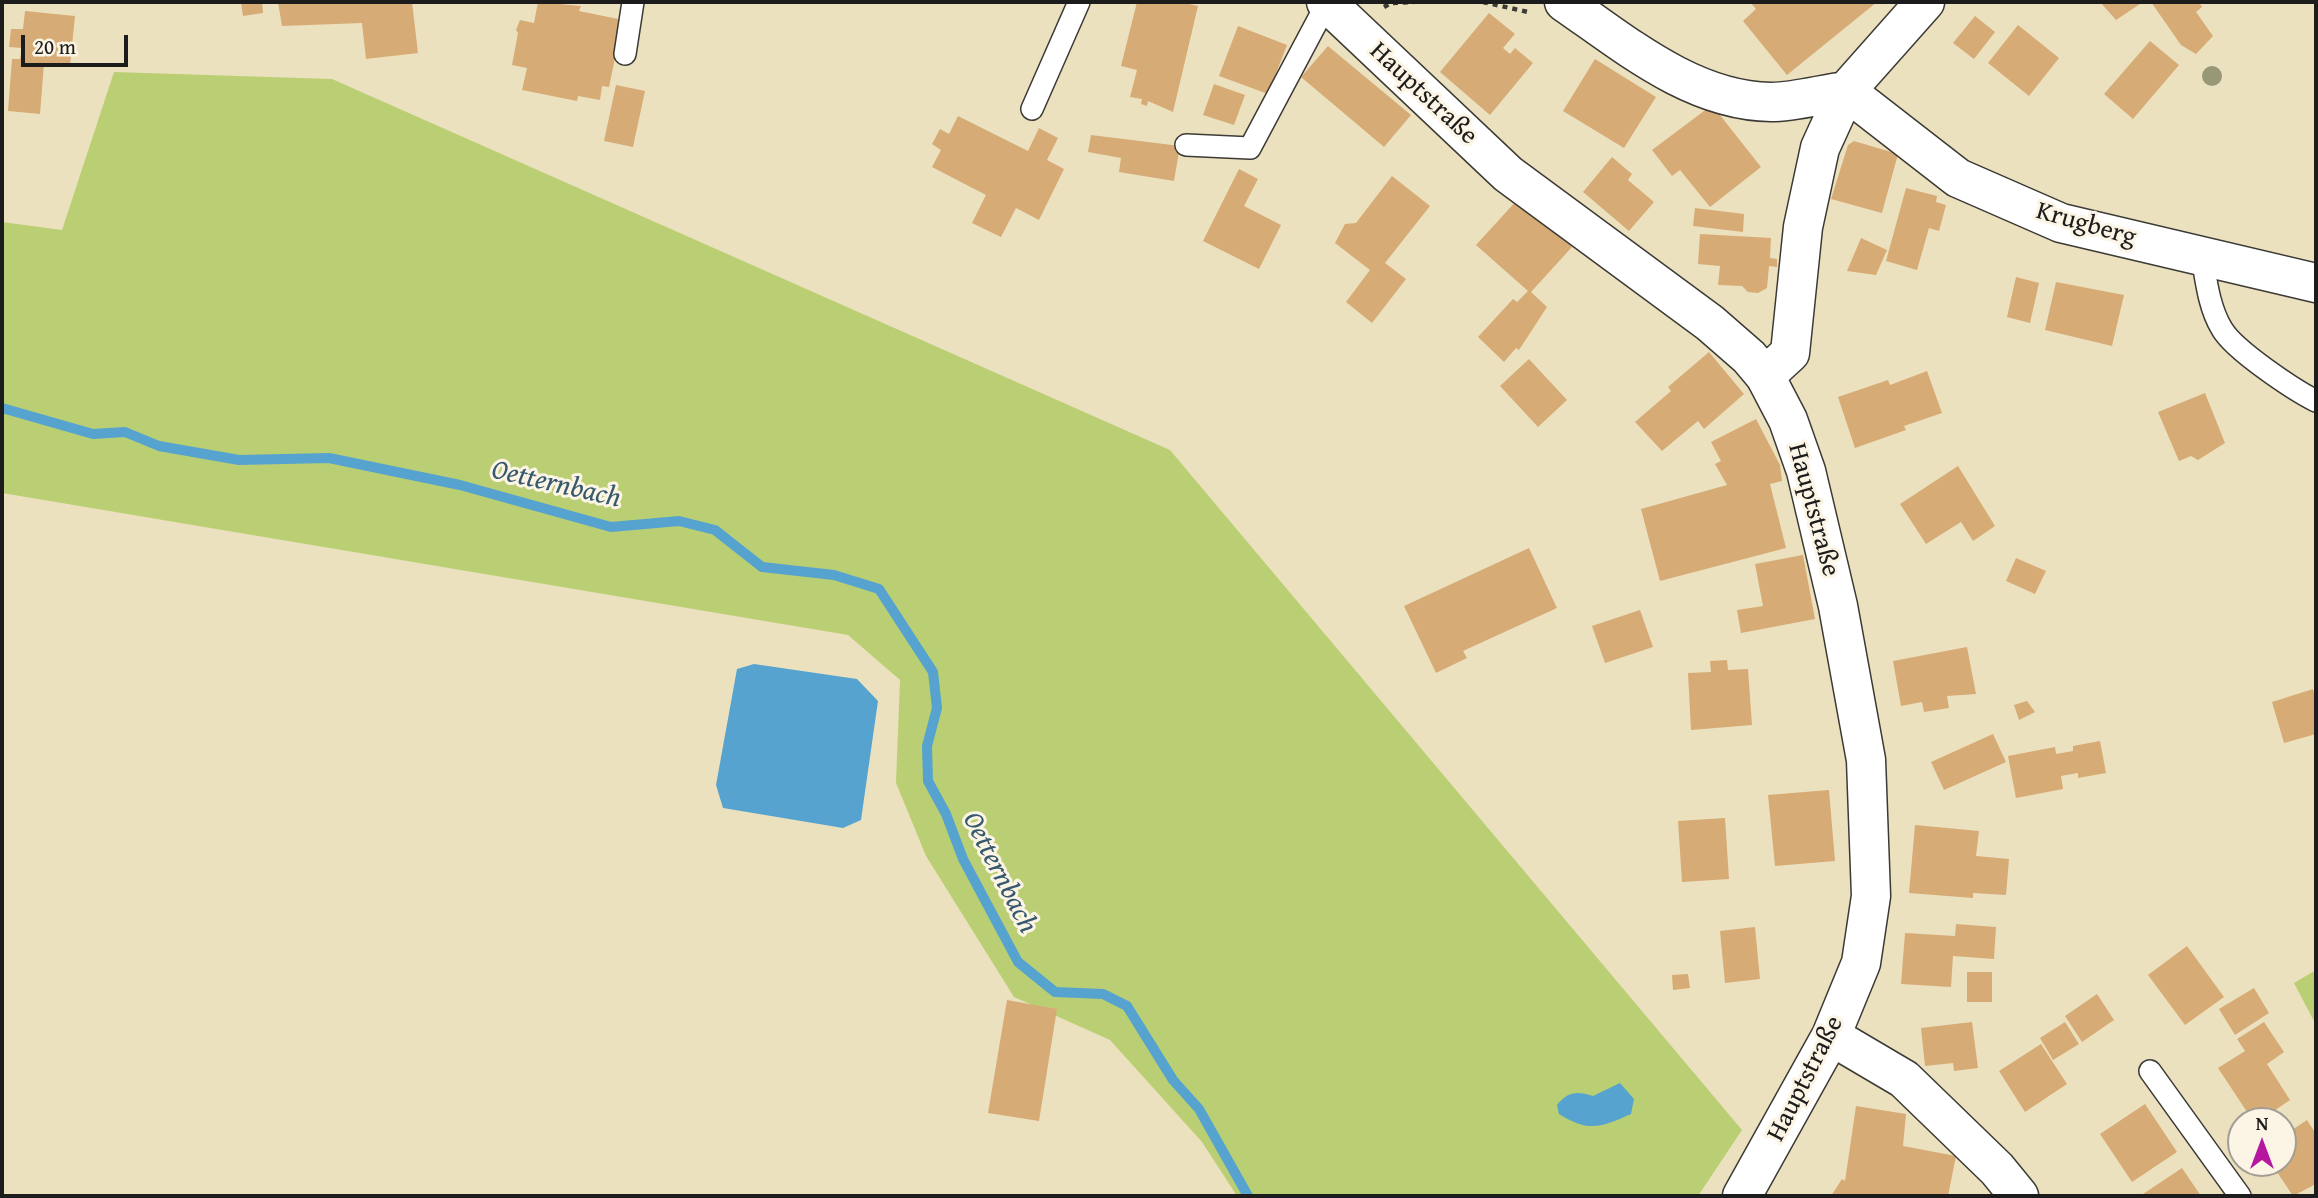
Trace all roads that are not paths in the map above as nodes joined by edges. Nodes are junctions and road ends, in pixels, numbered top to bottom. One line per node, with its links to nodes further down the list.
1 (633, 2): 6 (lane)
2 (1079, 2): 8 (lane)
3 (1326, 2): 9 (lane); 12 (main road, Hauptstraße)
4 (1564, 2): 7 (main road)
5 (1925, 2): 7 (main road)
6 (625, 54)
7 (1846, 91): 10 (main road, Krugberg); 12 (main road)
8 (1032, 109)
9 (1186, 145)
10 (2203, 256): 11 (main road, Krugberg); 13 (lane)
11 (2316, 283)
12 (1765, 376): 14 (main road, Hauptstraße)
13 (2316, 401)
14 (1831, 1037): 16 (main road, Hauptstraße); 17 (main road)
15 (2150, 1071): 18 (lane)
16 (1742, 1196)
17 (2019, 1196)
18 (2240, 1196)

